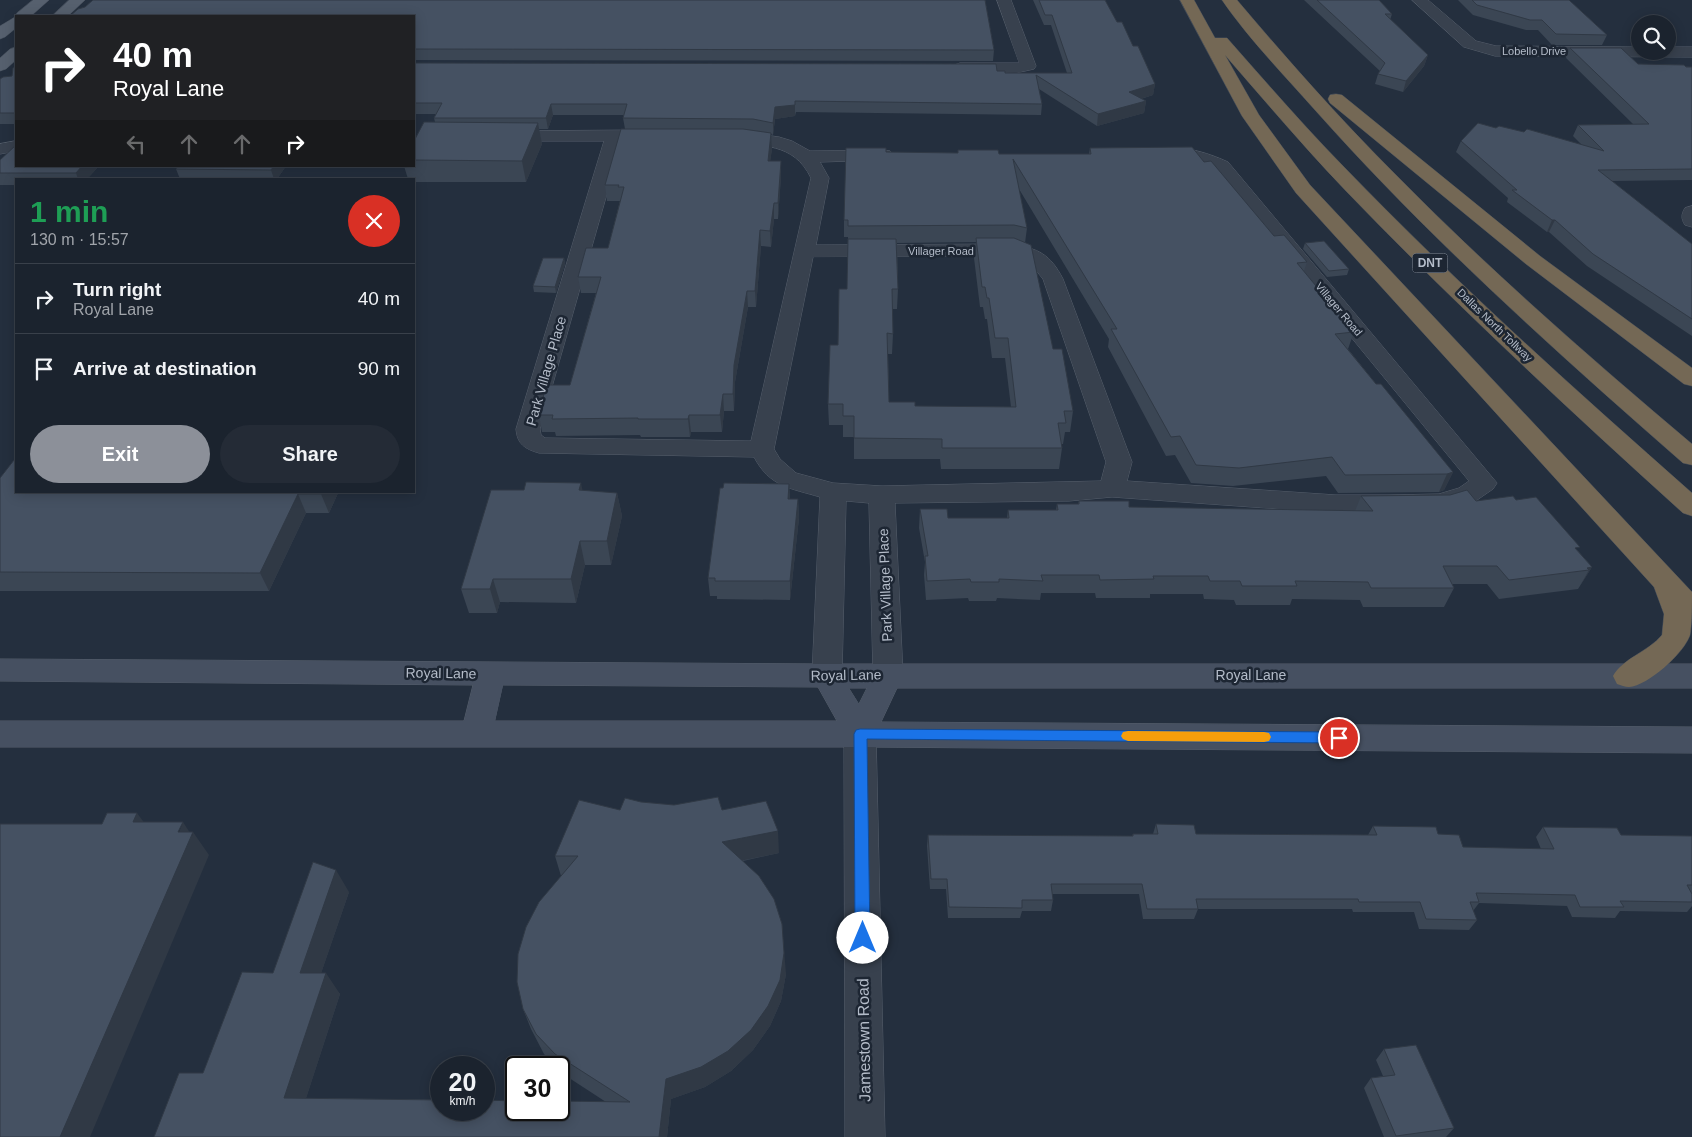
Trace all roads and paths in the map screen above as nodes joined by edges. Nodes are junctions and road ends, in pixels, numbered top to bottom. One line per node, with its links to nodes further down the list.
1 (42, 0): 7 (main road)
2 (78, 0): 8 (main road)
3 (1004, 0): 14 (street)
4 (1229, 0): 13 (highway, DNT)
5 (1419, 0): 11 (street, Lobello Drive)
6 (1186, 1): 34 (highway, Dallas North Tollway / DNT); 35 (highway)
7 (23, 15)
8 (60, 15)
9 (15, 22): 10 (main road)
10 (0, 34)
11 (1692, 52)
12 (15, 54): 15 (main road)
13 (1274, 54): 28 (highway); 30 (highway, DNT)
14 (942, 68)
15 (2, 76)
16 (615, 135): 17 (street); 19 (street); 29 (street, Park Village Place)
17 (679, 135)
18 (716, 135): 24 (street)
19 (490, 136)
20 (15, 146): 21 (street)
21 (0, 149)
22 (904, 154): 24 (street)
23 (1147, 154): 31 (street, Villager Road)
24 (806, 157): 27 (street)
25 (1692, 212): 26 (street)
26 (1692, 221)
27 (805, 251): 29 (street); 31 (street, Villager Road)
28 (1692, 379)
29 (762, 449): 32 (street)
30 (1692, 457)
31 (1112, 489): 33 (street, Villager Road)
32 (833, 492): 33 (street, Villager Road); 40 (street)
33 (882, 495): 39 (street, Park Village Place)
34 (1692, 507)
35 (1667, 584): 36 (highway); 41 (highway)
36 (1692, 610)
37 (1, 671): 38 (main road, Royal Lane)
38 (491, 673): 40 (main road, Royal Lane); 44 (main road)
39 (888, 675): 40 (main road, Royal Lane); 41 (main road, Royal Lane); 45 (main road)
40 (826, 676): 45 (main road)
41 (1628, 676): 42 (main road, Royal Lane)
42 (1692, 676)
43 (0, 734): 44 (main road)
44 (476, 734): 45 (main road)
45 (860, 734): 46 (main road); 47 (street, Jamestown Road)
46 (1692, 740)
47 (865, 1137)

